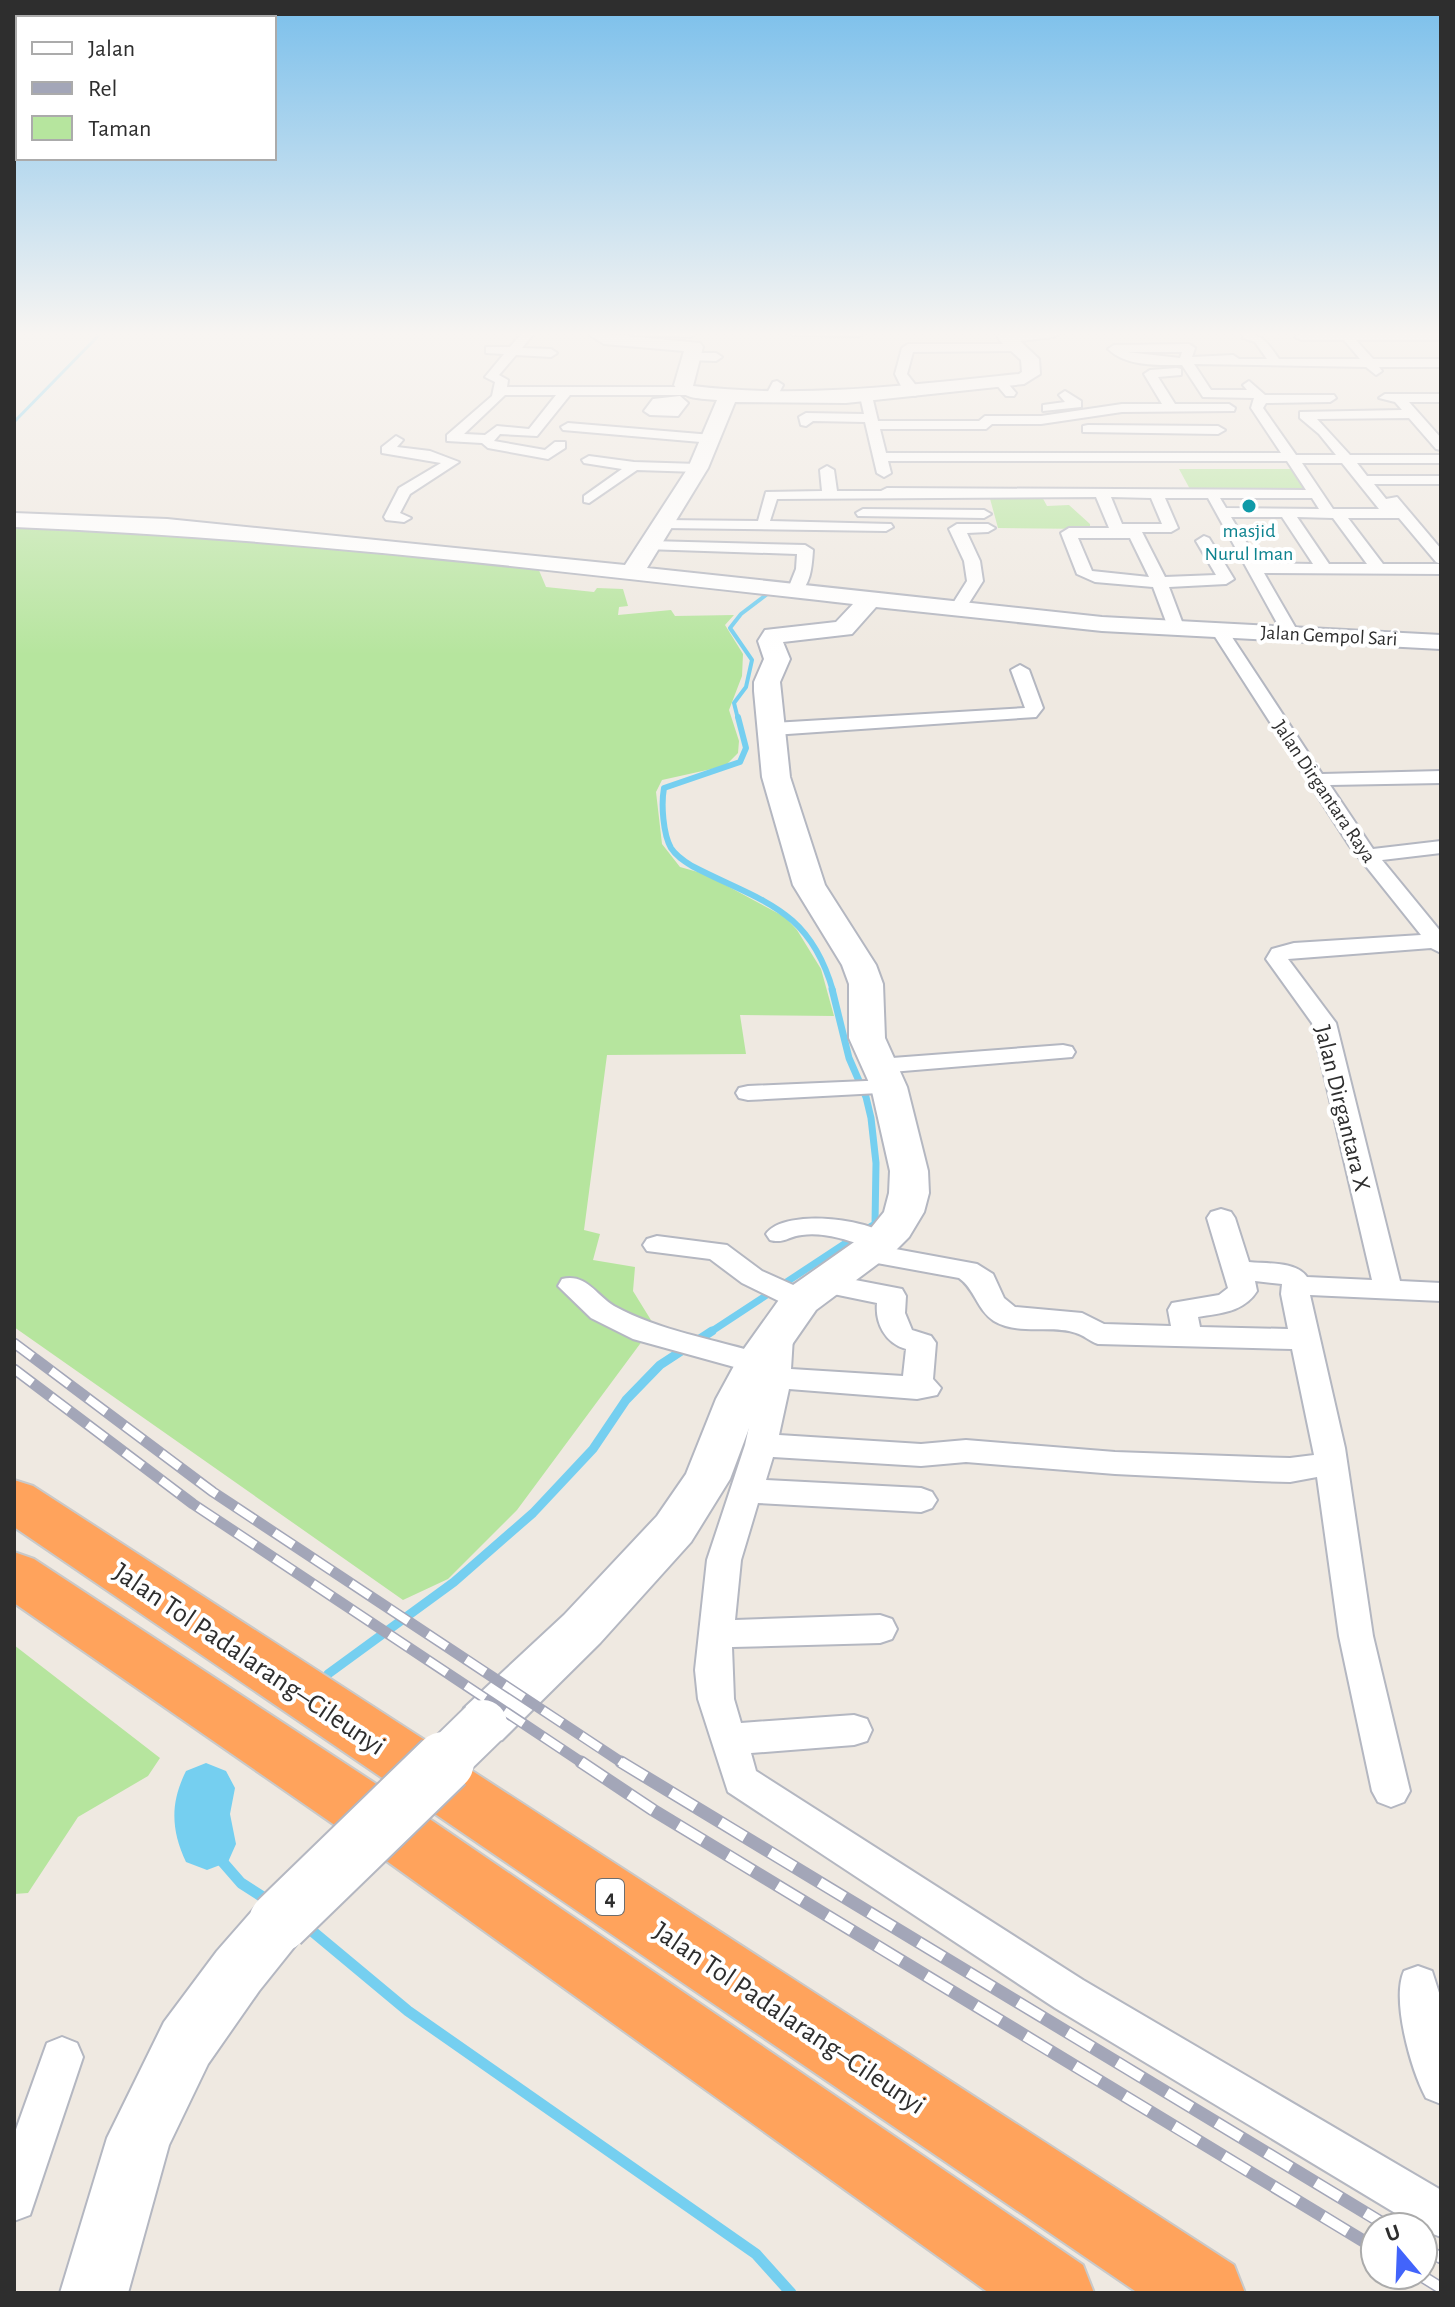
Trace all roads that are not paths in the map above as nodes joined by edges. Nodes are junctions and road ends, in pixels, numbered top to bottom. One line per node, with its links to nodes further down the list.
1 (712, 439): 28 (street)
2 (429, 440): 52 (street)
3 (487, 440): 16 (street)
4 (624, 440): 27 (street)
5 (880, 440): 19 (street)
6 (991, 440): 20 (street)
7 (1039, 440): 20 (street)
8 (1043, 440): 22 (street)
9 (1095, 440): 22 (street)
10 (1140, 440): 14 (street)
11 (1223, 440): 15 (street)
12 (1278, 440): 24 (street)
13 (1331, 440): 17 (street)
14 (1143, 443): 15 (street); 23 (street)
15 (1225, 443): 21 (street)
16 (560, 445)
17 (1336, 446): 18 (street); 26 (street)
18 (1441, 446)
19 (881, 457): 20 (street); 34 (street)
20 (997, 457): 33 (street)
21 (1233, 457): 23 (street); 24 (street)
22 (1107, 458): 23 (street); 36 (street)
23 (1158, 458): 32 (street)
24 (1291, 458): 26 (street); 39 (street)
25 (1441, 459): 26 (street)
26 (1345, 460): 30 (street)
27 (634, 466): 28 (street); 43 (street)
28 (698, 468): 50 (street)
29 (827, 470): 40 (street)
30 (1361, 478): 31 (street); 41 (street)
31 (1441, 478)
32 (1180, 482): 37 (street); 38 (street)
33 (1006, 492): 34 (street); 35 (street)
34 (888, 493): 40 (street); 49 (street)
35 (1102, 493): 36 (street); 37 (street)
36 (1133, 493): 37 (street)
37 (1156, 493)
38 (1210, 493): 39 (street); 44 (street)
39 (1315, 494): 46 (street)
40 (830, 495): 49 (street)
41 (1384, 497): 42 (street); 47 (street)
42 (1415, 497)
43 (589, 499)
44 (1226, 512): 45 (street); 55 (street)
45 (1287, 513): 46 (street); 56 (street)
46 (1333, 513): 47 (street); 57 (street)
47 (1396, 514): 54 (street)
48 (14, 520): 52 (street, Jalan Gempol Sari)
49 (890, 522): 50 (street); 61 (street)
50 (663, 524): 53 (street)
51 (1204, 541): 58 (street)
52 (379, 542): 53 (street, Jalan Gempol Sari)
53 (639, 562): 59 (street, Jalan Gempol Sari); 59 (street)
54 (1440, 565): 57 (street)
55 (1260, 568): 56 (street); 64 (street)
56 (1324, 568): 57 (street)
57 (1379, 569)
58 (1159, 580): 58 (street); 62 (street)
59 (782, 587): 60 (street, Jalan Gempol Sari)
60 (871, 598): 61 (street, Jalan Gempol Sari); 67 (street)
61 (958, 608): 62 (street, Jalan Gempol Sari)
62 (1176, 627): 63 (street, Jalan Gempol Sari)
63 (1218, 629): 64 (street, Jalan Gempol Sari); 69 (street, Jalan Dirgantara Raya)
64 (1296, 632): 65 (street, Jalan Gempol Sari)
65 (1441, 642)
66 (1020, 670): 67 (street)
67 (773, 729): 74 (street)
68 (1441, 777): 69 (street)
69 (1315, 780): 71 (street, Jalan Dirgantara Raya)
70 (1441, 847): 71 (street)
71 (1367, 856): 72 (street, Jalan Dirgantara Raya)
72 (1439, 943): 83 (street, Jalan Dirgantara X)
73 (1063, 1052): 74 (street)
74 (878, 1082): 75 (street); 78 (street)
75 (748, 1093)
76 (1221, 1218): 80 (street)
77 (780, 1234): 78 (street)
78 (866, 1240): 85 (street); 86 (street)
79 (657, 1245): 85 (street)
80 (1238, 1270): 82 (street); 86 (street)
81 (572, 1286): 85 (street)
82 (1298, 1288): 83 (street); 87 (street)
83 (1388, 1289): 84 (street)
84 (1439, 1296)
85 (783, 1319): 85 (street); 88 (street); 104 (street, bridge)
86 (1188, 1337): 87 (street)
87 (1305, 1339): 89 (street)
88 (761, 1445): 89 (street); 90 (street)
89 (1330, 1464): 98 (street)
90 (747, 1491): 92 (street); 95 (street)
91 (14, 1500): 106 (highway, Jalan Tol Padalarang–Cileunyi / 4)
92 (921, 1500)
93 (14, 1574): 105 (highway)
94 (880, 1629): 95 (street)
95 (716, 1634): 97 (street)
96 (854, 1730): 97 (street)
97 (727, 1739): 103 (street)
98 (1391, 1791)
99 (1418, 1985): 101 (street)
100 (62, 2057): 102 (street)
101 (1441, 2083)
102 (14, 2199)
103 (1441, 2215)
104 (94, 2293)
105 (1055, 2293)
106 (1206, 2293)

